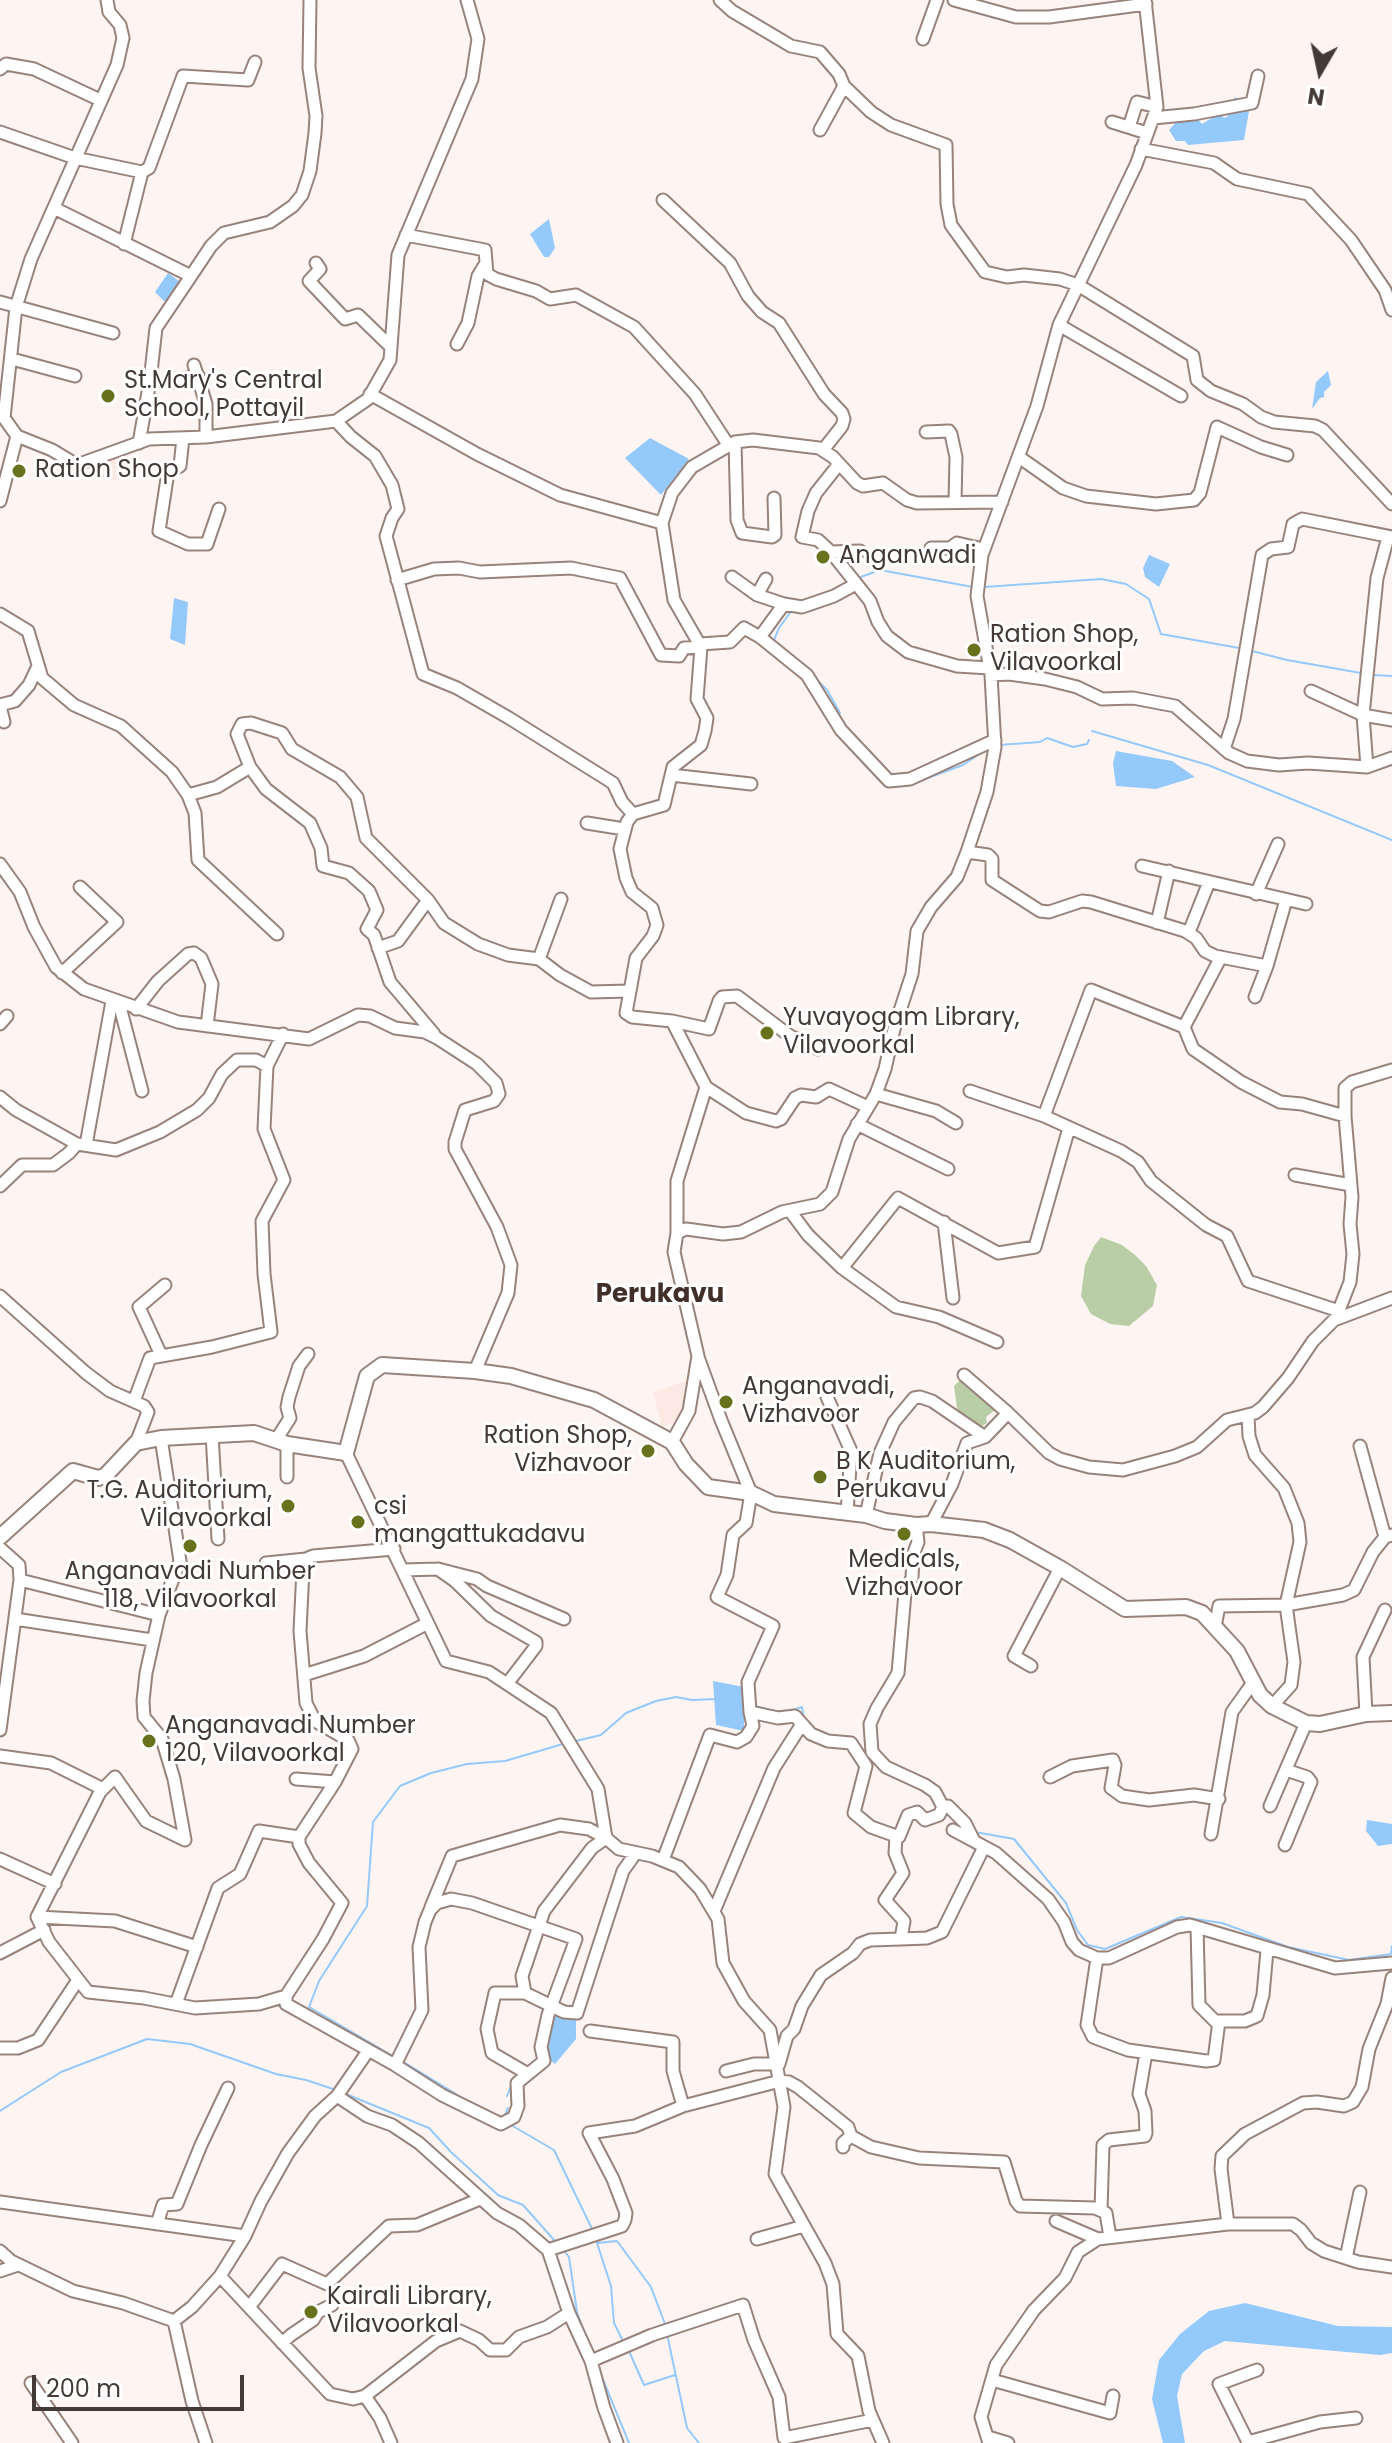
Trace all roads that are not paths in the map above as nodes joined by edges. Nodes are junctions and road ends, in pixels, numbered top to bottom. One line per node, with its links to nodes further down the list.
1 (107, 0): 13 (street)
2 (310, 0): 29 (street)
3 (467, 0): 25 (street)
4 (720, 0): 12 (street)
5 (937, 0): 8 (street)
6 (954, 0): 7 (street)
7 (1146, 2): 14 (street)
8 (923, 39)
9 (255, 62): 22 (street)
10 (0, 69): 13 (street)
11 (1258, 76): 14 (street)
12 (844, 86): 17 (street); 30 (street)
13 (100, 100): 21 (street)
14 (1155, 113): 16 (street); 19 (street)
15 (1112, 122): 16 (street)
16 (1129, 127): 19 (street)
17 (820, 130)
18 (0, 132): 21 (street)
19 (1147, 133): 20 (street)
20 (1141, 149): 30 (street); 31 (street)
21 (75, 158): 22 (street); 24 (street)
22 (142, 172): 26 (street)
23 (663, 200): 52 (street)
24 (54, 208): 26 (street); 33 (street)
25 (406, 235): 28 (street); 38 (street)
26 (124, 244): 29 (street)
27 (316, 263): 38 (street)
28 (484, 266): 37 (street); 51 (street)
29 (191, 276): 50 (street)
30 (1078, 285): 35 (street); 60 (street)
31 (1388, 286): 34 (street)
32 (0, 302): 33 (street)
33 (16, 307): 36 (street); 39 (street)
34 (1392, 310)
35 (1059, 325): 43 (street); 54 (street)
36 (113, 333)
37 (457, 344)
38 (391, 347): 42 (street)
39 (12, 359): 40 (street); 44 (street)
40 (75, 376)
41 (172, 382): 48 (street)
42 (370, 394): 45 (street); 62 (street)
43 (1181, 396)
44 (2, 418): 47 (street)
45 (336, 421): 48 (street); 70 (street)
46 (926, 432): 58 (street)
47 (17, 436): 50 (street); 57 (street)
48 (206, 437): 49 (street)
49 (183, 438): 50 (street); 61 (street)
50 (139, 443)
51 (732, 444): 52 (street); 56 (street); 62 (street)
52 (823, 450): 55 (street)
53 (1287, 455): 54 (street)
54 (1019, 457): 59 (street)
55 (839, 464): 58 (street); 67 (street)
56 (774, 498)
57 (0, 501)
58 (955, 502): 59 (street)
59 (1002, 502): 65 (street)
60 (1392, 504)
61 (219, 509)
62 (662, 523): 76 (street)
63 (1390, 537): 81 (street); 85 (street)
64 (931, 548): 65 (street)
65 (983, 549): 78 (street)
66 (860, 551): 67 (street)
67 (831, 552): 71 (street)
68 (732, 577): 72 (street)
69 (766, 579): 72 (street)
70 (397, 580): 76 (street); 92 (street)
71 (855, 581): 73 (street); 78 (street)
72 (757, 595): 73 (street)
73 (784, 604): 75 (street)
74 (0, 614): 77 (street)
75 (760, 637): 76 (street); 84 (street)
76 (700, 646): 89 (street)
77 (38, 666): 80 (street); 91 (street)
78 (990, 671): 84 (street); 85 (street)
79 (1311, 691): 81 (street)
80 (0, 706): 83 (street)
81 (1363, 715): 82 (street); 88 (street)
82 (1392, 720)
83 (4, 722)
84 (995, 740): 96 (street)
85 (1224, 749): 88 (street)
86 (1392, 758): 88 (street)
87 (250, 767): 91 (street); 104 (street); 110 (street)
88 (1367, 767)
89 (671, 775): 90 (street); 92 (street)
90 (751, 784)
91 (188, 795): 109 (street)
92 (633, 814): 94 (street)
93 (587, 823): 94 (street)
94 (624, 829): 115 (street)
95 (1278, 844): 102 (street)
96 (967, 852): 107 (street); 130 (street)
97 (0, 864): 114 (street)
98 (1142, 866): 99 (street)
99 (1169, 871): 100 (street); 107 (street)
100 (1209, 882): 102 (street); 108 (street)
101 (80, 887): 114 (street)
102 (1256, 894): 105 (street)
103 (561, 899): 112 (street)
104 (428, 900): 110 (street); 112 (street)
105 (1286, 900): 106 (street); 113 (street)
106 (1306, 904)
107 (1157, 923): 108 (street)
108 (1189, 932): 111 (street)
109 (277, 934)
110 (378, 948): 123 (street)
111 (1221, 957): 113 (street); 121 (street)
112 (539, 959): 115 (street)
113 (1267, 966): 116 (street)
114 (62, 973): 117 (street)
115 (629, 991): 119 (street)
116 (1255, 997)
117 (116, 1002): 118 (street); 128 (street); 138 (street)
118 (136, 1009): 120 (street); 120 (street)
119 (672, 1021): 124 (street); 127 (street)
120 (207, 1026): 122 (street)
121 (1184, 1027): 133 (street); 134 (street)
122 (283, 1034): 123 (street); 125 (street)
123 (437, 1038): 156 (street)
124 (818, 1049)
125 (267, 1066): 138 (street); 154 (street)
126 (1392, 1070): 134 (street)
127 (706, 1087): 132 (street); 145 (street)
128 (142, 1091)
129 (970, 1091): 133 (street)
130 (876, 1094): 132 (street); 135 (street)
131 (0, 1097): 138 (street)
132 (868, 1107): 136 (street)
133 (1044, 1116): 137 (street)
134 (1345, 1116): 141 (street)
135 (956, 1123)
136 (857, 1124): 139 (street); 143 (street)
137 (1069, 1128): 144 (street); 151 (street)
138 (82, 1145): 142 (street)
139 (948, 1169)
140 (1295, 1175): 141 (street)
141 (1351, 1185): 151 (street)
142 (0, 1186)
143 (790, 1211): 145 (street); 146 (street)
144 (944, 1222): 146 (street); 149 (street)
145 (677, 1233): 155 (street)
146 (842, 1268): 152 (street)
147 (165, 1285): 154 (street)
148 (0, 1296): 159 (street)
149 (953, 1298)
150 (1392, 1298): 151 (street)
151 (1337, 1316): 161 (street)
152 (997, 1342)
153 (308, 1354): 165 (street)
154 (161, 1355): 159 (street)
155 (698, 1356): 166 (street); 171 (street)
156 (475, 1371): 166 (main road); 169 (main road)
157 (964, 1375): 160 (street)
158 (827, 1397): 172 (street)
159 (134, 1401): 167 (street)
160 (1008, 1413): 161 (street); 163 (street)
161 (1248, 1415): 186 (street)
162 (212, 1434): 164 (main road); 165 (main road); 177 (street)
163 (985, 1437): 173 (street); 174 (street)
164 (161, 1438): 167 (main road); 188 (street)
165 (282, 1442): 169 (main road); 170 (street)
166 (672, 1442): 171 (main road)
167 (136, 1443): 176 (main road)
168 (1360, 1446): 175 (street)
169 (346, 1453): 179 (street)
170 (287, 1477)
171 (751, 1493): 172 (main road); 199 (street)
172 (847, 1513): 173 (main road)
173 (866, 1515): 174 (main road)
174 (924, 1525): 182 (main road); 205 (street)
175 (1388, 1536): 186 (street)
176 (0, 1537)
177 (218, 1539)
178 (0, 1548): 185 (street)
179 (394, 1549): 180 (street); 184 (street)
180 (306, 1559): 181 (street); 195 (street)
181 (266, 1563)
182 (1060, 1568): 192 (main road); 194 (street)
183 (438, 1569): 184 (street); 190 (street); 196 (street)
184 (403, 1570): 191 (street)
185 (20, 1580): 188 (street); 189 (street)
186 (1286, 1605): 192 (street); 198 (street)
187 (1385, 1610): 201 (street)
188 (159, 1615): 193 (street)
189 (15, 1619): 193 (street); 204 (street)
190 (564, 1619)
191 (426, 1624): 195 (street); 196 (street)
192 (1215, 1627): 197 (main road)
193 (152, 1640): 211 (street)
194 (1031, 1666)
195 (304, 1675): 210 (street)
196 (507, 1684): 219 (street)
197 (1252, 1684): 198 (main road); 212 (street)
198 (1272, 1706): 202 (main road)
199 (749, 1707): 203 (street); 224 (street)
200 (1392, 1713): 201 (main road)
201 (1366, 1714): 202 (main road)
202 (1306, 1723): 207 (street)
203 (802, 1724): 205 (street); 227 (street)
204 (0, 1730)
205 (866, 1753): 214 (street); 217 (street)
206 (0, 1756): 211 (street)
207 (1286, 1770): 213 (street); 221 (street)
208 (1050, 1777): 212 (street)
209 (296, 1779): 210 (street)
210 (335, 1782): 218 (street)
211 (103, 1789): 225 (street)
212 (1219, 1799): 216 (street)
213 (1270, 1806)
214 (943, 1807): 217 (street); 220 (street)
215 (953, 1830): 220 (street)
216 (1211, 1834)
217 (896, 1836): 232 (street)
218 (299, 1837): 233 (street); 241 (street)
219 (606, 1838): 222 (street); 226 (street); 229 (street)
220 (979, 1844): 232 (street); 236 (street)
221 (1285, 1845)
222 (635, 1854): 224 (street); 243 (street)
223 (0, 1859): 225 (street)
224 (663, 1860): 227 (street)
225 (55, 1884): 228 (street)
226 (430, 1910): 229 (street); 249 (street)
227 (714, 1911): 250 (street)
228 (37, 1917): 231 (street); 233 (street)
229 (538, 1927): 240 (street); 243 (street)
230 (1197, 1927): 234 (street); 236 (street); 244 (street)
231 (44, 1930): 235 (street); 239 (street)
232 (901, 1939): 250 (street)
233 (197, 1947): 242 (street)
234 (1267, 1950): 237 (street); 244 (street)
235 (0, 1953)
236 (1097, 1958): 248 (street)
237 (1392, 1963)
238 (1392, 1978): 265 (street)
239 (78, 1980): 242 (street); 246 (street)
240 (525, 1993): 243 (street); 252 (street)
241 (286, 1996): 242 (street); 247 (street)
242 (176, 2004)
243 (551, 2007): 252 (street)
244 (1217, 2023): 248 (street)
245 (590, 2031): 256 (street)
246 (0, 2048)
247 (368, 2051): 249 (street); 255 (street)
248 (1146, 2053): 262 (street)
249 (397, 2061): 252 (street)
250 (777, 2066): 251 (street); 253 (street)
251 (726, 2071)
252 (528, 2074)
253 (780, 2081): 256 (street); 257 (street); 266 (street)
254 (228, 2088): 264 (street)
255 (339, 2093): 260 (street); 267 (street)
256 (683, 2106): 270 (street)
257 (851, 2136): 258 (street); 262 (street)
258 (843, 2147)
259 (1360, 2192): 272 (street)
260 (480, 2199): 270 (street); 278 (street)
261 (0, 2202): 264 (street)
262 (1101, 2210): 268 (street)
263 (1056, 2221): 268 (street)
264 (157, 2224): 267 (street)
265 (1228, 2224): 268 (street); 272 (street)
266 (804, 2226): 269 (street); 289 (street)
267 (245, 2236): 276 (street)
268 (1104, 2238): 284 (street)
269 (757, 2239)
270 (548, 2250): 279 (street)
271 (0, 2251): 273 (street)
272 (1346, 2258): 274 (street)
273 (18, 2265): 275 (street); 280 (street)
274 (1392, 2267)
275 (0, 2271)
276 (220, 2276): 278 (street); 280 (street)
277 (332, 2305): 281 (street)
278 (250, 2306): 281 (street)
279 (569, 2313): 282 (street); 286 (street)
280 (174, 2321): 293 (street)
281 (282, 2343): 286 (street)
282 (591, 2361): 289 (street); 295 (street)
283 (1257, 2370): 290 (street)
284 (992, 2380): 287 (street); 291 (street)
285 (31, 2383): 292 (street)
286 (365, 2396): 294 (street)
287 (1113, 2396)
288 (1356, 2418): 290 (street)
289 (873, 2420): 296 (street)
290 (1277, 2439)
291 (988, 2440): 297 (street)
292 (72, 2443)
293 (206, 2443)
294 (391, 2443)
295 (617, 2443)
296 (883, 2443)
297 (1008, 2443)

